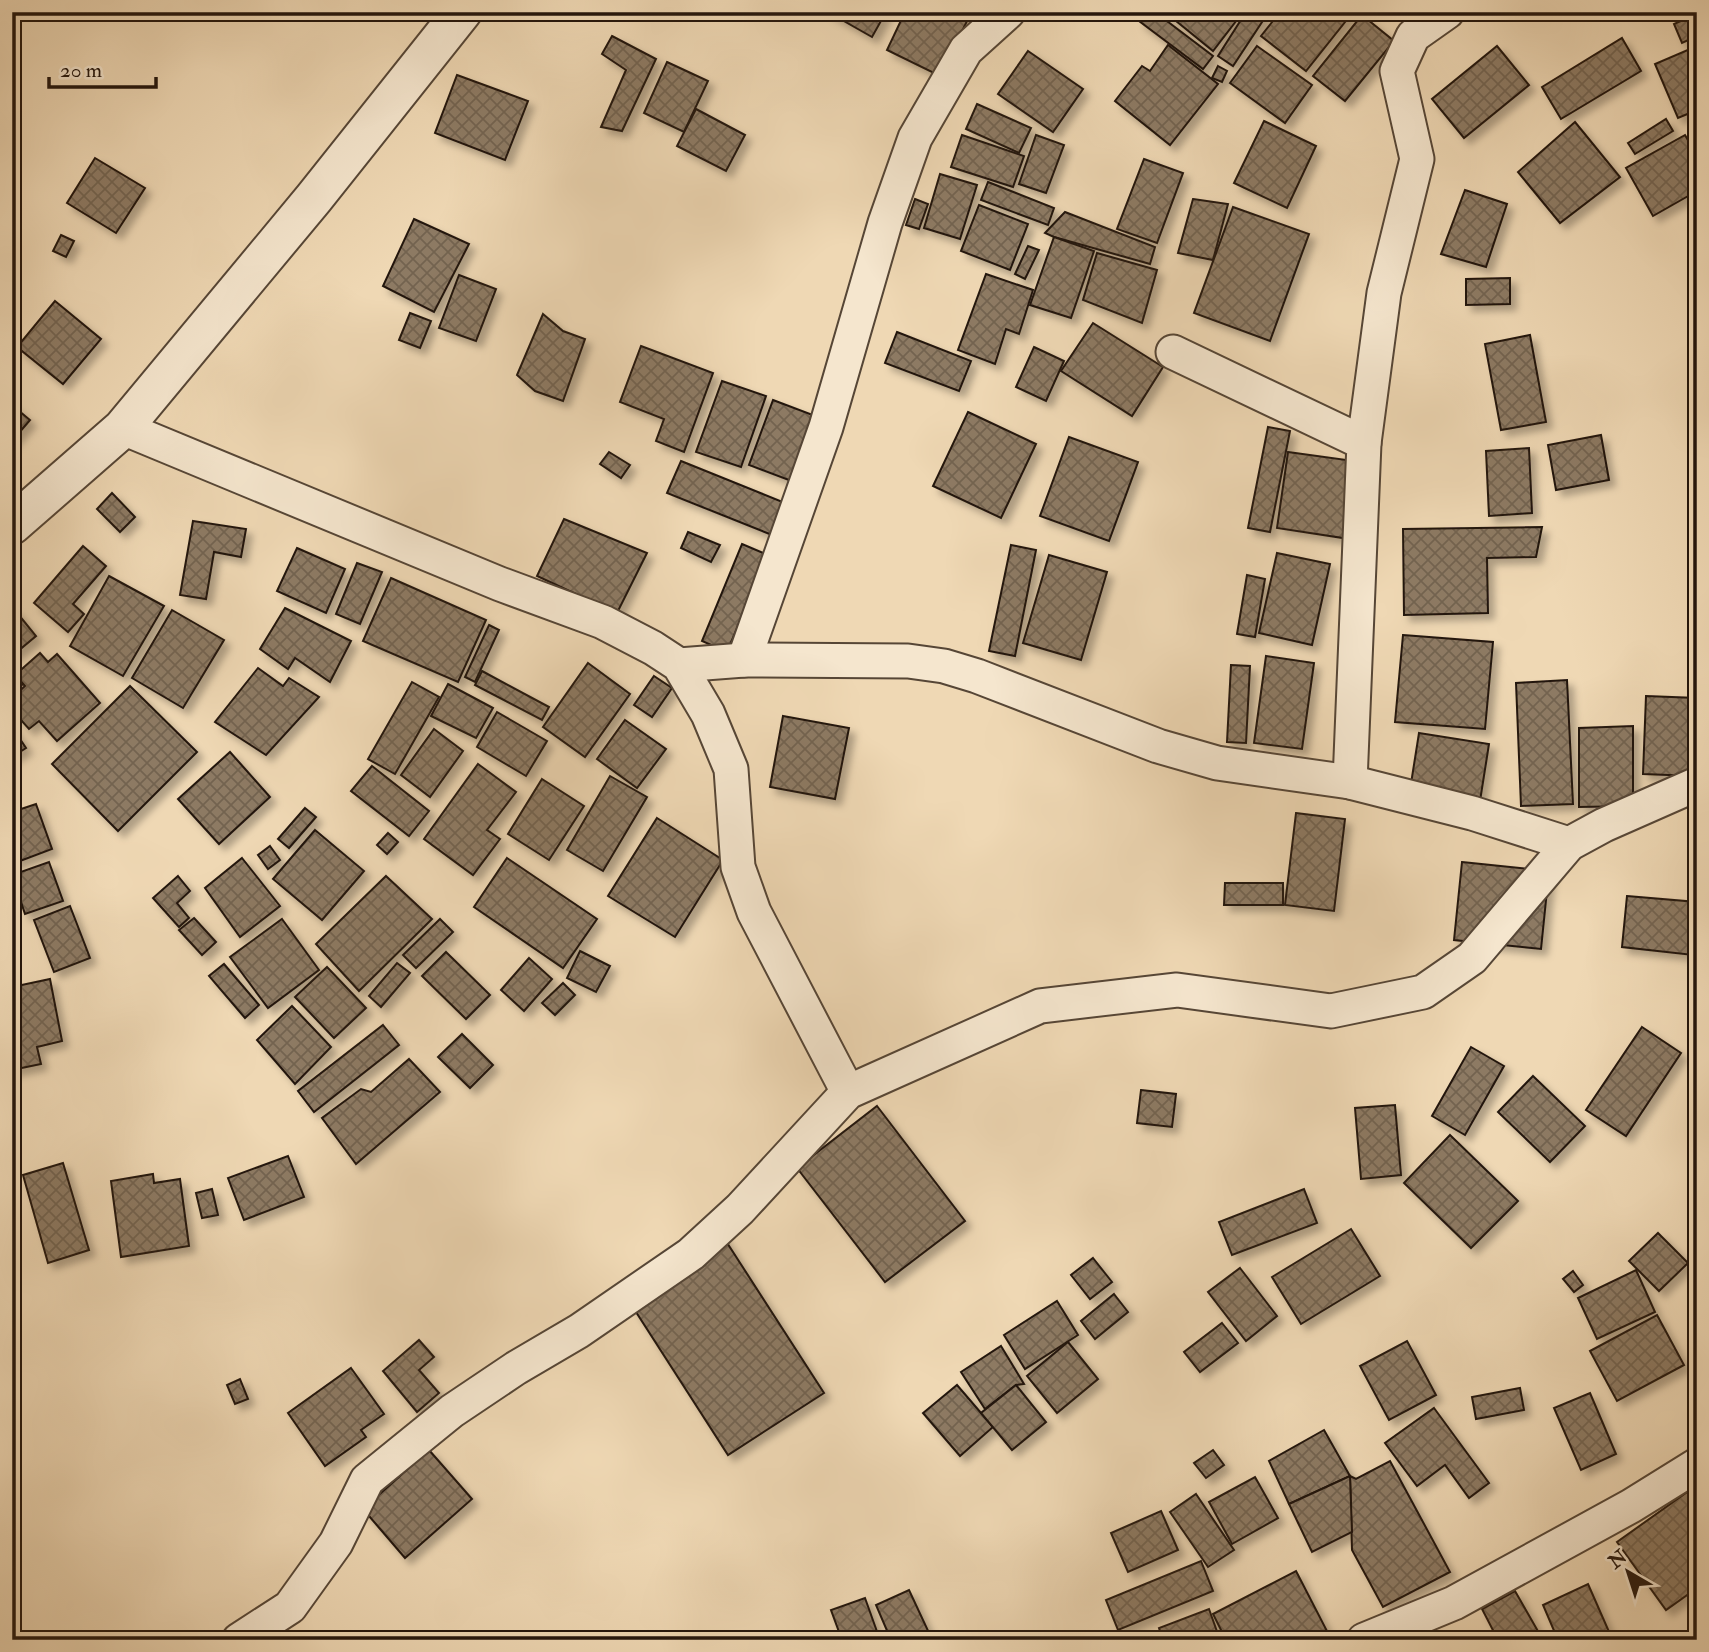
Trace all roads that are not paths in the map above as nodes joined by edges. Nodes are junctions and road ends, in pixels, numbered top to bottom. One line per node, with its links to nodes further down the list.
1 (461, 12): 5 (street)
2 (1008, 12): 8 (street)
3 (1447, 12): 6 (street)
4 (1173, 352): 6 (street)
5 (123, 428): 7 (street); 9 (street)
6 (1364, 443): 10 (street)
7 (12, 525)
8 (744, 660): 9 (street); 10 (street)
9 (679, 665): 13 (street)
10 (1350, 782): 12 (street)
11 (1697, 784): 12 (street)
12 (1569, 844): 13 (street)
13 (848, 1092): 15 (street)
14 (1697, 1465): 16 (street)
15 (239, 1640)
16 (1364, 1640)

